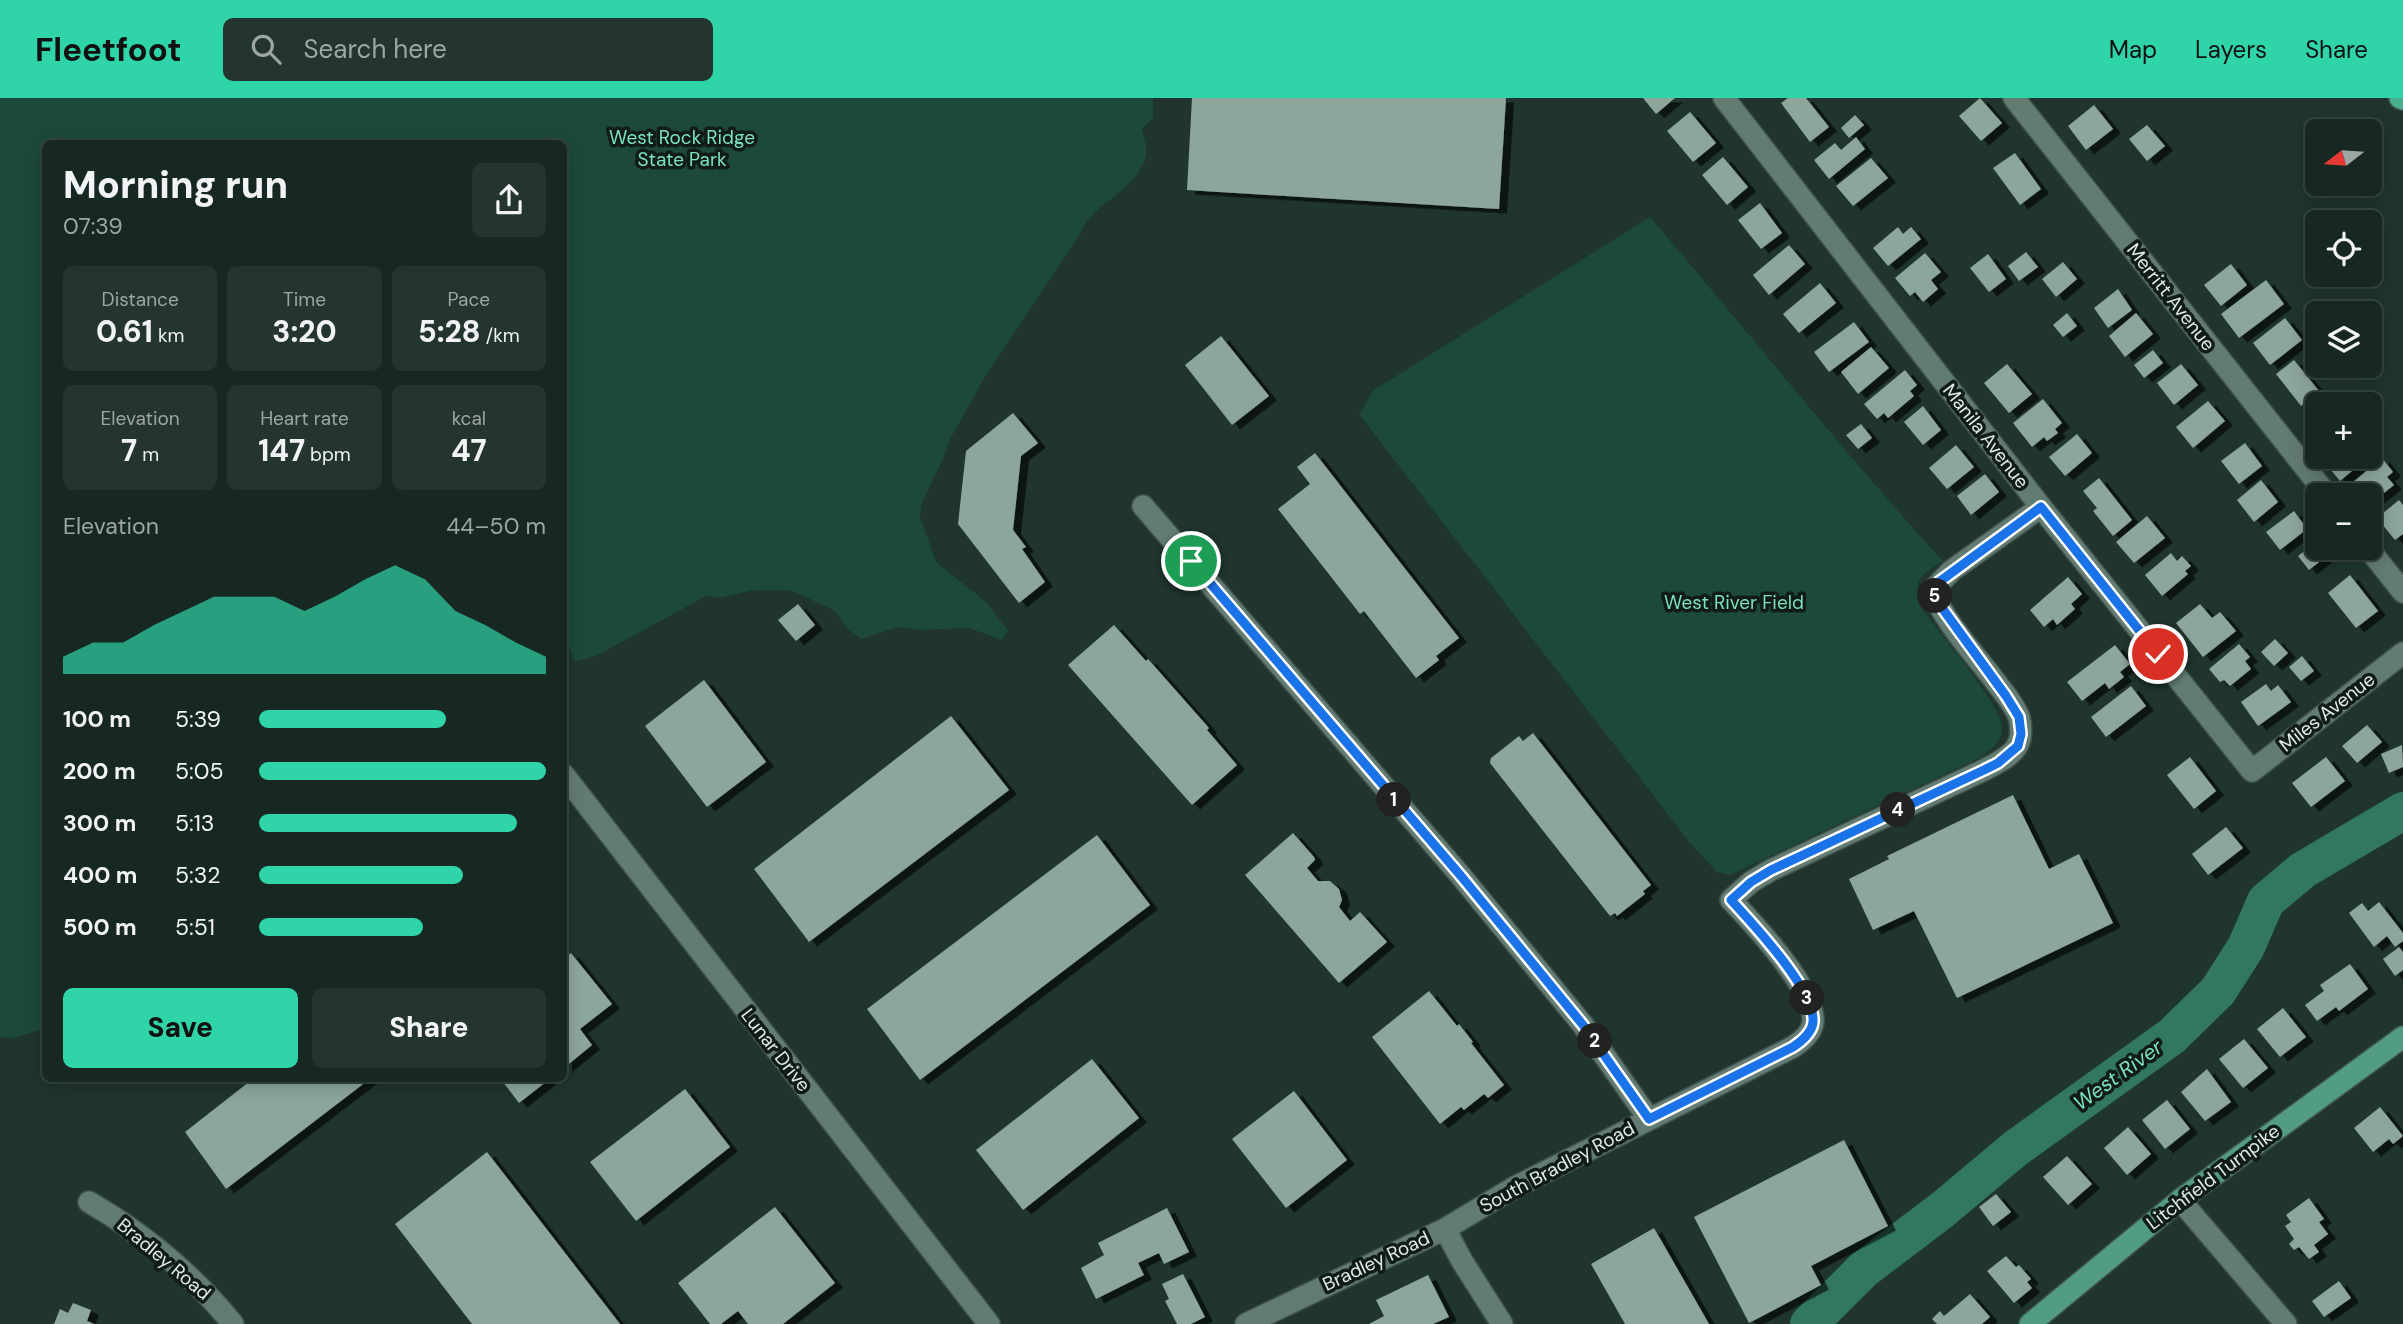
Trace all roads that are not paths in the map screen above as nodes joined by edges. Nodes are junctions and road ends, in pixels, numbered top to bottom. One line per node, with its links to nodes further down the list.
1 (1724, 98): 5 (street, Manila Avenue)
2 (2014, 98): 3 (street, Merritt Avenue)
3 (2318, 483)
4 (1143, 506): 12 (street)
5 (2041, 507): 9 (street, Manila Avenue); 12 (street, South Bradley Road)
6 (2378, 560): 7 (street)
7 (2403, 592)
8 (2403, 653): 9 (street, Miles Avenue)
9 (2252, 771)
10 (567, 779): 17 (street, Lunar Drive)
11 (2403, 1037): 13 (main road, Litchfield Turnpike)
12 (1649, 1119): 15 (street, South Bradley Road)
13 (2180, 1200): 20 (main road, Litchfield Turnpike); 21 (street)
14 (89, 1202): 16 (street, Bradley Road)
15 (1445, 1229): 18 (street, Bradley Road); 19 (street, Bradley Road)
16 (233, 1324)
17 (989, 1324)
18 (1246, 1324)
19 (1502, 1324)
20 (2030, 1324)
21 (2286, 1324)

